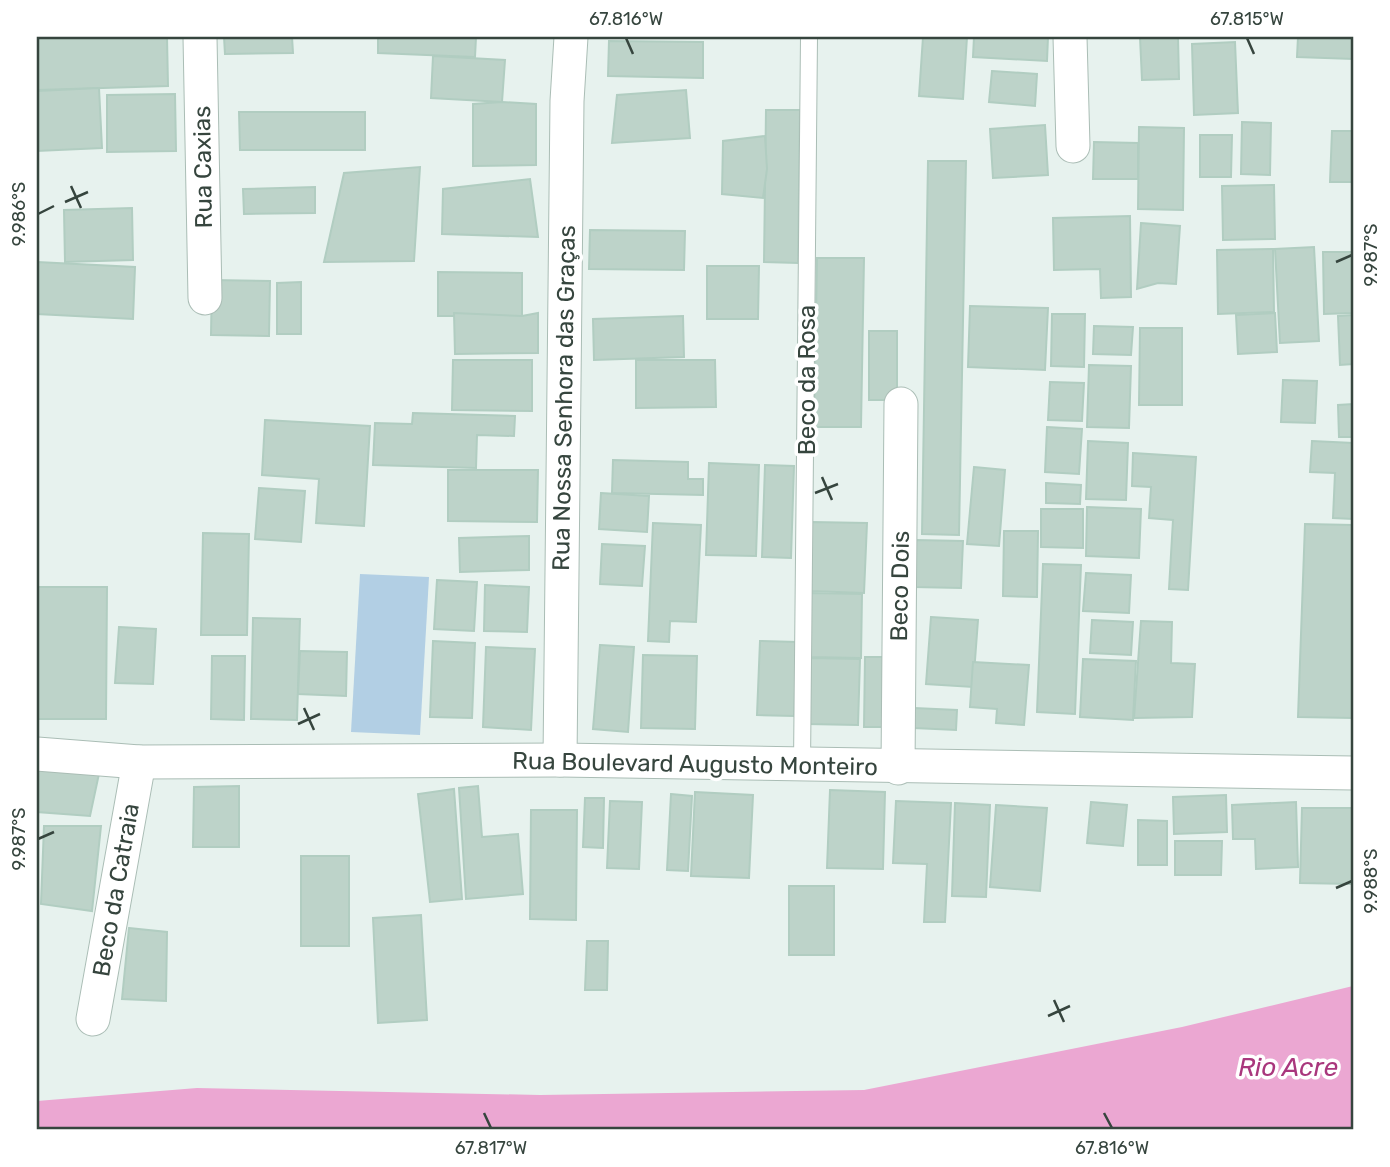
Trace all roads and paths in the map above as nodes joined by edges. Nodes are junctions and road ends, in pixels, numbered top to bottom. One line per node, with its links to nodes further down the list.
1 (200, 37): 6 (street, Rua Caxias)
2 (571, 37): 9 (street, Rua Nossa Senhora das Graças)
3 (809, 37): 11 (lane, Beco da Rosa)
4 (1070, 37): 5 (street)
5 (1073, 146)
6 (205, 298)
7 (901, 404): 12 (street, Beco Dois)
8 (37, 754): 10 (street, Rua Boulevard Augusto Monteiro)
9 (560, 760): 10 (street, Rua Boulevard Augusto Monteiro); 11 (street, Rua Boulevard Augusto Monteiro)
10 (139, 762): 14 (street, Beco da Catraia)
11 (802, 765): 12 (street, Rua Boulevard Augusto Monteiro)
12 (898, 768): 13 (street, Rua Boulevard Augusto Monteiro)
13 (1353, 773)
14 (93, 1019)

